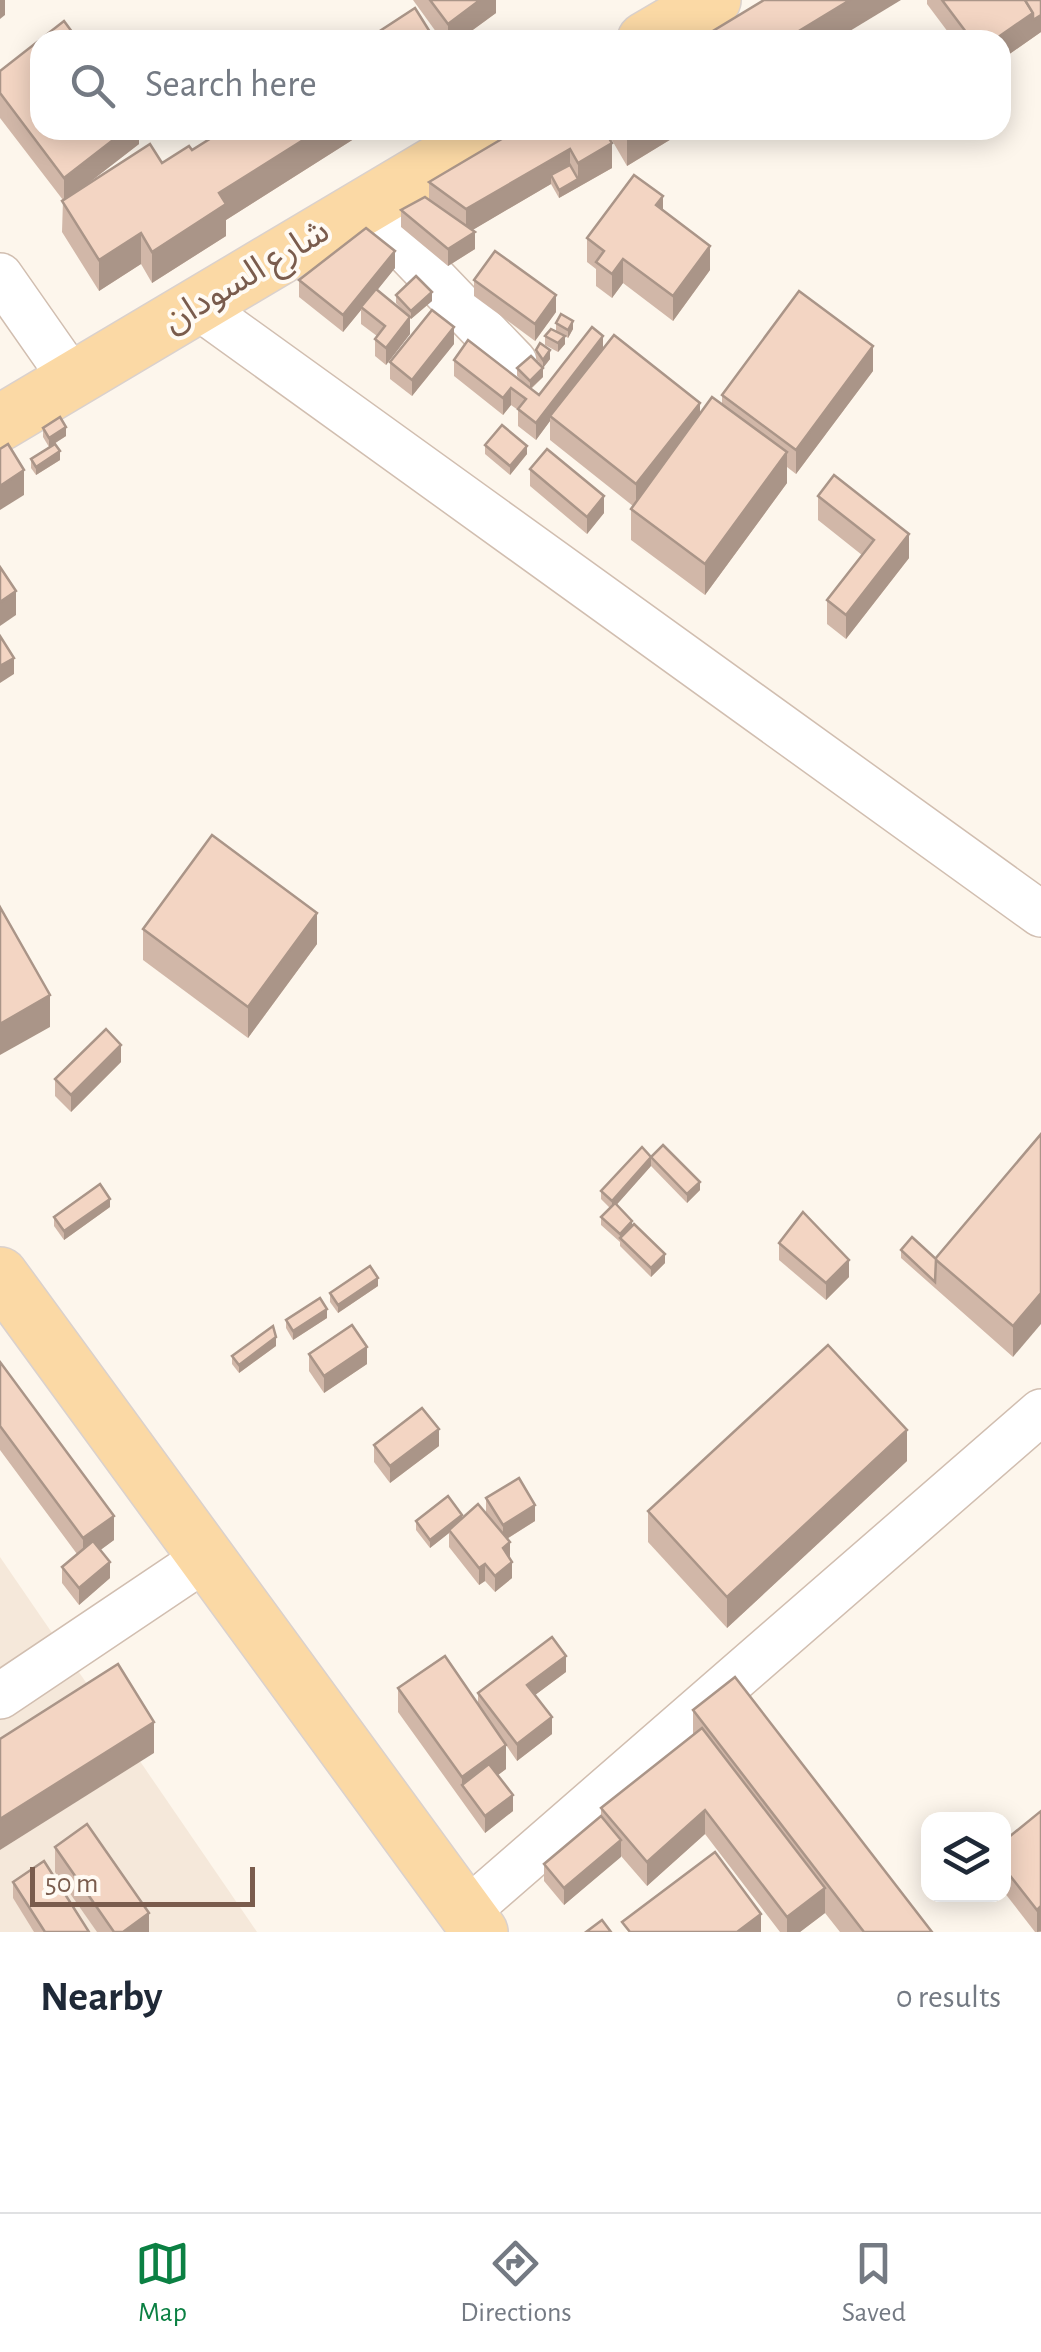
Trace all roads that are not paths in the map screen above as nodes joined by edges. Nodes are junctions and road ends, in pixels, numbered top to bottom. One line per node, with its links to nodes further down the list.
1 (476, 140): 2 (main road, شارع السودان)
2 (364, 206): 4 (main road, شارع السودان); 5 (street)
3 (0, 276): 6 (street)
4 (196, 305): 6 (main road, شارع السودان); 8 (street)
5 (514, 362)
6 (72, 379): 7 (main road, شارع السودان)
7 (0, 423)
8 (1041, 914)
9 (0, 1275): 11 (main road)
10 (1041, 1412): 13 (street)
11 (207, 1557): 12 (street); 13 (main road)
12 (0, 1696)
13 (473, 1922)

